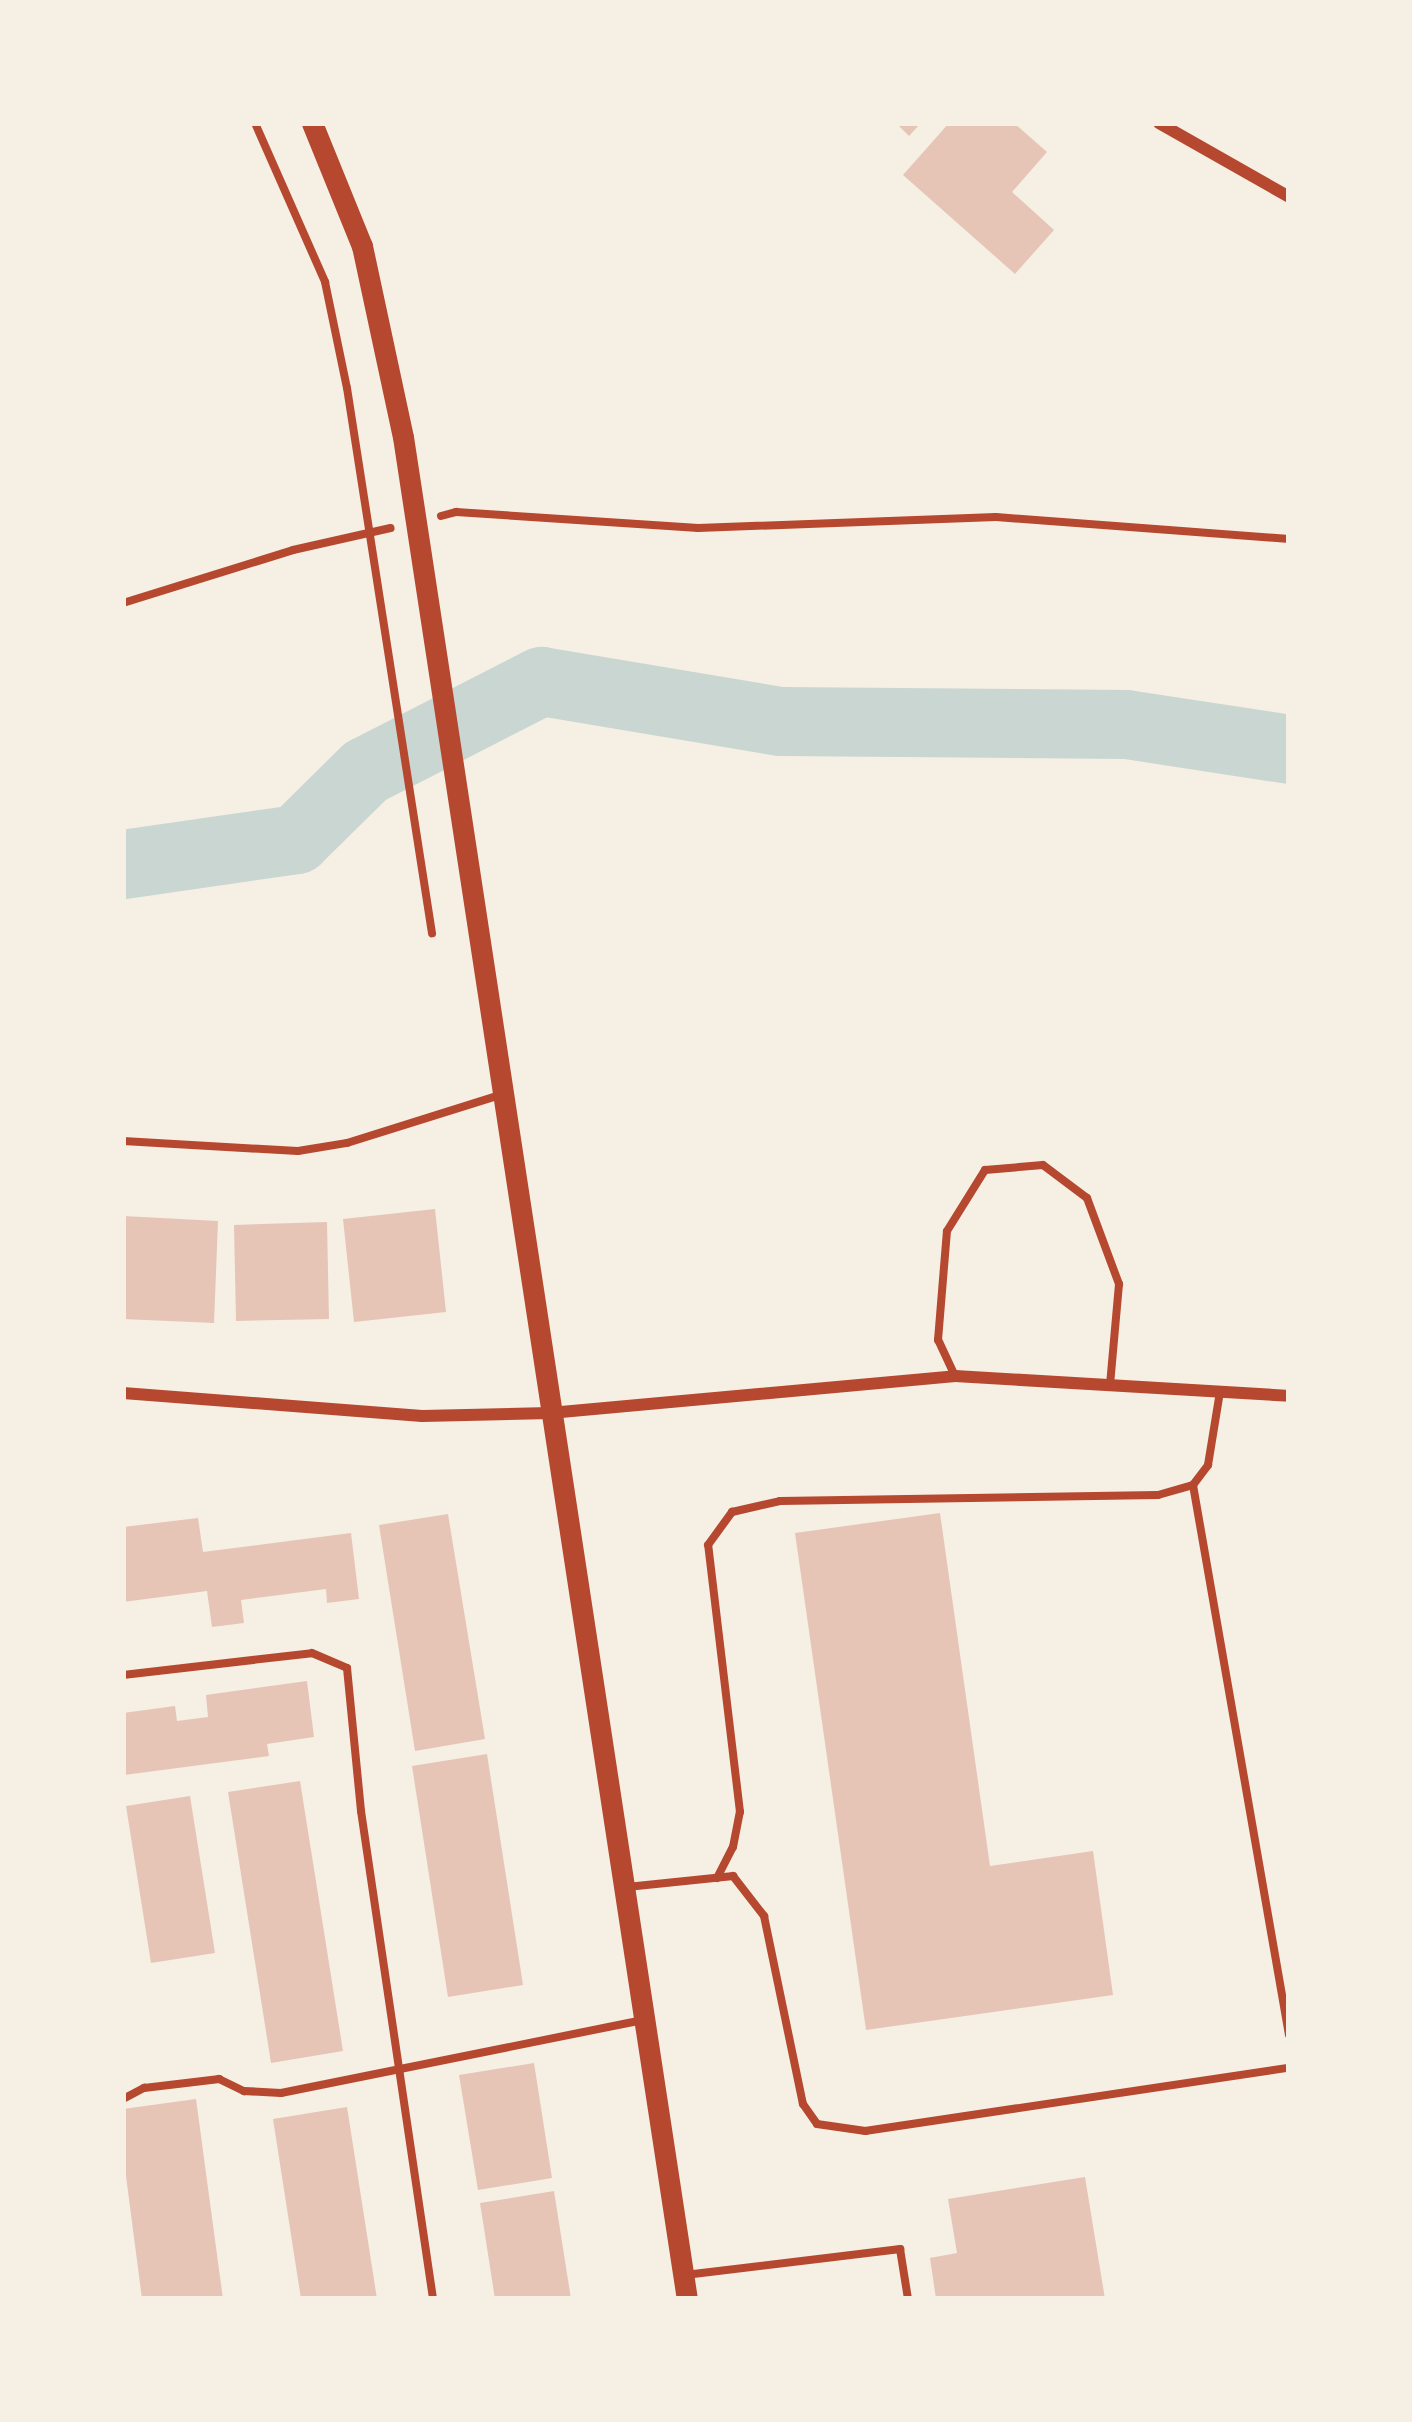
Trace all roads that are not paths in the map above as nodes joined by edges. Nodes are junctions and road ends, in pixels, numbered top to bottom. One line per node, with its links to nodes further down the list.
1 (312, 123): 4 (street)
2 (1159, 123): 3 (street)
3 (1289, 197)
4 (501, 1095): 5 (lane); 11 (street)
5 (123, 1141)
6 (955, 1376): 7 (street); 7 (lane); 11 (street)
7 (1110, 1386): 8 (street)
8 (1220, 1392): 10 (street); 12 (lane)
9 (123, 1393): 11 (street)
10 (1289, 1396)
11 (550, 1413): 15 (street)
12 (1193, 1485): 14 (lane); 17 (lane)
13 (123, 1676): 19 (lane)
14 (718, 1878): 15 (lane); 18 (lane)
15 (623, 1887): 16 (street)
16 (644, 2020): 19 (lane); 21 (street)
17 (1289, 2035)
18 (1289, 2068)
19 (398, 2069): 20 (lane); 22 (lane)
20 (123, 2099)
21 (683, 2275): 23 (street); 24 (lane)
22 (433, 2299)
23 (687, 2299)
24 (908, 2299)

